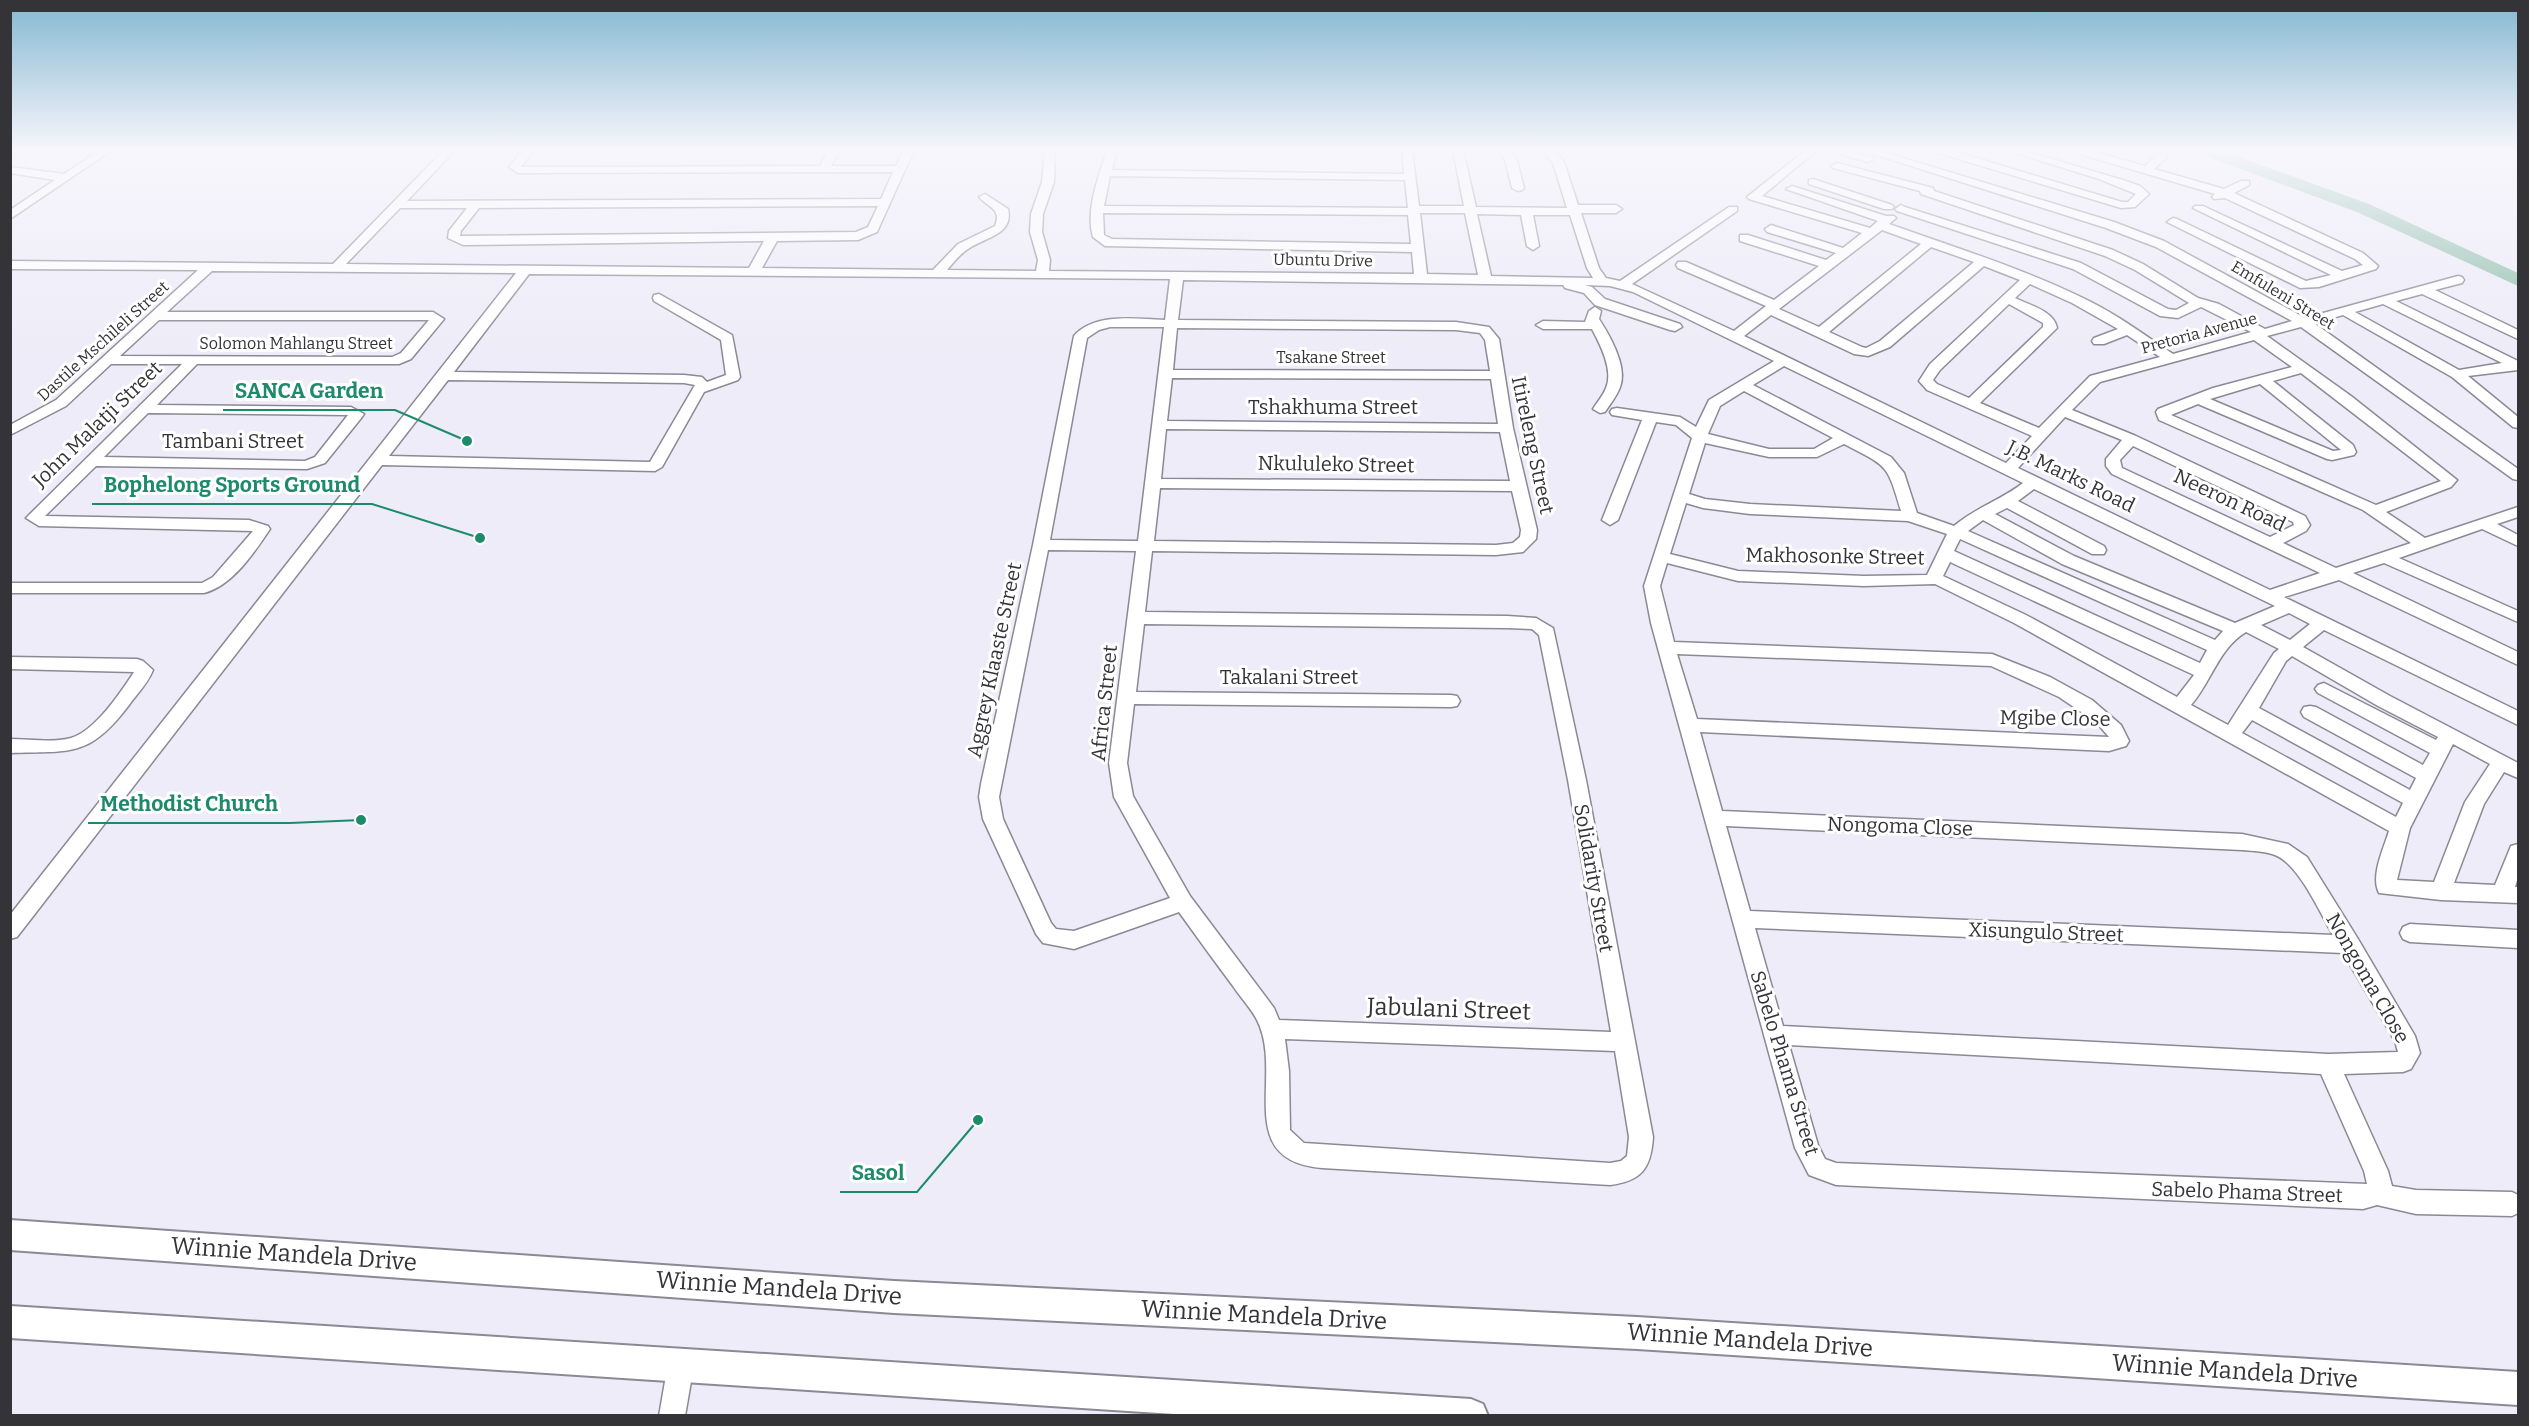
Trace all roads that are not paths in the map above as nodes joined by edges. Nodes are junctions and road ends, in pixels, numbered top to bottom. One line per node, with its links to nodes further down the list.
1 (385, 217): 35 (street)
2 (466, 217): 24 (street)
3 (879, 217): 24 (street)
4 (1004, 217): 38 (street)
5 (1037, 217): 39 (street)
6 (1098, 217): 28 (street)
7 (1415, 217): 28 (street)
8 (1472, 217): 44 (street)
9 (1527, 217): 27 (street)
10 (1575, 217): 47 (street)
11 (1722, 217): 48 (street)
12 (1838, 217): 21 (street)
13 (1857, 217): 21 (street)
14 (1891, 217): 21 (street)
15 (1921, 217): 54 (street)
16 (2002, 217): 54 (street)
17 (2111, 217): 23 (street, Emfuleni Street)
18 (2183, 217): 23 (street)
19 (2217, 217): 41 (street)
20 (2275, 217): 41 (street)
21 (1879, 226): 26 (street); 29 (street)
22 (1771, 229): 29 (street)
23 (2160, 229): 41 (street); 59 (street, Emfuleni Street)
24 (772, 238): 37 (street)
25 (1744, 238): 32 (street)
26 (1929, 243): 30 (street); 64 (street)
27 (1533, 246)
28 (1418, 248): 42 (street)
29 (1844, 252): 32 (street)
30 (1982, 262): 43 (street); 64 (street)
31 (1682, 265): 55 (street)
32 (1828, 265): 55 (street)
33 (210, 266): 34 (street, Ubuntu Drive); 35 (street, Ubuntu Drive); 57 (street, Dastile Mschileli Street)
34 (10, 267)
35 (336, 267): 36 (street, Ubuntu Drive)
36 (526, 269): 37 (street, Ubuntu Drive); 78 (street)
37 (754, 271): 38 (street, Ubuntu Drive)
38 (937, 273): 39 (street, Ubuntu Drive)
39 (1042, 274): 40 (street, Ubuntu Drive)
40 (1177, 275): 42 (street, Ubuntu Drive); 60 (street, Africa Street)
41 (2340, 275)
42 (1422, 278): 44 (street, Ubuntu Drive)
43 (2029, 278): 51 (street); 63 (street)
44 (1485, 279): 45 (street, Ubuntu Drive)
45 (1552, 280): 47 (street, Ubuntu Drive); 53 (street)
46 (2458, 280): 49 (street, Pretoria Avenue)
47 (1601, 281): 48 (street, J.B. Marks Road)
48 (1622, 285): 67 (street, J.B. Marks Road)
49 (2423, 289): 52 (street, Pretoria Avenue); 66 (street)
50 (659, 298): 81 (street)
51 (2008, 299): 83 (street); 83 (street)
52 (2384, 300): 56 (street, Pretoria Avenue); 73 (street)
53 (1596, 301): 58 (street); 62 (street)
54 (2196, 301): 65 (street)
55 (1773, 308): 64 (street); 67 (street)
56 (2344, 311): 59 (street, Pretoria Avenue); 76 (street)
57 (158, 316): 70 (street, Dastile Mschileli Street); 71 (street, Solomon Mahlangu Street)
58 (1593, 320): 61 (street); 85 (street)
59 (2303, 322): 65 (street, Pretoria Avenue); 100 (street, Emfuleni Street)
60 (1171, 325): 75 (street, Africa Street); 77 (street, Itireleng Street); 116 (street, Aggrey Klaaste Street)
61 (1543, 325)
62 (1675, 327)
63 (2129, 330): 68 (street); 69 (street)
64 (1820, 333)
65 (2260, 334): 69 (street, Pretoria Avenue); 74 (street)
66 (2518, 335)
67 (1734, 337): 72 (street, J.B. Marks Road)
68 (2099, 341)
69 (2170, 358): 86 (street, Pretoria Avenue)
70 (109, 360): 71 (street, Solomon Mahlangu Street); 92 (street, Dastile Mschileli Street)
71 (194, 360): 84 (street, John Malatji Street)
72 (1783, 361): 80 (street, Sabelo Phama Street); 99 (street, J.B. Marks Road)
73 (2517, 365): 76 (street)
74 (2305, 368): 79 (street); 106 (street)
75 (1165, 374): 77 (street, Tsakane Street); 90 (street, Africa Street)
76 (2457, 374): 89 (street)
77 (1496, 375): 91 (street, Itireleng Street)
78 (444, 376): 81 (street); 97 (street)
79 (2263, 380): 82 (street); 82 (street)
80 (1743, 385): 94 (street, Sabelo Phama Street); 95 (street)
81 (700, 389): 97 (street)
82 (2199, 399): 106 (street)
83 (1970, 405): 93 (street)
84 (146, 409): 98 (street, John Malatji Street); 98 (street, Tambani Street)
85 (1600, 409)
86 (2062, 411): 93 (street, Pretoria Avenue); 96 (street)
87 (1617, 412): 88 (street)
88 (1651, 416): 94 (street); 110 (street)
89 (2518, 424)
90 (1159, 425): 91 (street, Tshakhuma Street); 102 (street, Africa Street)
91 (1506, 428): 103 (street, Itireleng Street)
92 (10, 431)
93 (2039, 434): 99 (street, Pretoria Avenue)
94 (1700, 437): 95 (street); 104 (street, Sabelo Phama Street)
95 (1844, 438): 109 (street)
96 (2131, 439): 114 (street, Neeron Road); 114 (street)
97 (378, 460): 160 (street)
98 (90, 461): 124 (street, John Malatji Street)
99 (2009, 469): 101 (street, J.B. Marks Road)
100 (2518, 476)
101 (2034, 481): 105 (street, Makhosonke Street); 125 (street, J.B. Marks Road)
102 (1152, 483): 103 (street, Nkululeko Street); 117 (street, Africa Street)
103 (1519, 486): 117 (street, Itireleng Street)
104 (1681, 496): 109 (street); 120 (street, Sabelo Phama Street)
105 (2007, 502): 108 (street, Makhosonke Street); 118 (street)
106 (2375, 511): 115 (street)
107 (2518, 512): 111 (street)
108 (1981, 513): 112 (street, Makhosonke Street); 130 (street)
109 (1910, 516): 112 (street)
110 (1610, 520)
111 (2484, 524): 113 (street); 115 (street)
112 (1957, 532): 119 (street, Makhosonke Street); 133 (street)
113 (2518, 541)
114 (2272, 542): 122 (street, Neeron Road)
115 (2425, 544): 121 (street)
116 (1041, 546): 117 (street, Itireleng Street); 158 (street, Aggrey Klaaste Street)
117 (1144, 547): 128 (street, Africa Street)
118 (2098, 550)
119 (1944, 553): 123 (street, Makhosonke Street); 136 (street)
120 (1663, 557): 123 (street, Makhosonke Street); 132 (street, Sabelo Phama Street)
121 (2386, 558): 122 (street); 127 (street)
122 (2339, 574): 125 (street); 134 (street, Neeron Road)
123 (1935, 578): 140 (street)
124 (10, 588)
125 (2270, 596): 126 (street, J.B. Marks Road)
126 (2291, 606): 129 (street, J.B. Marks Road); 130 (street)
127 (2518, 617)
128 (1136, 618): 138 (street, Africa Street); 166 (street, Solidarity Street)
129 (2323, 622): 131 (street); 143 (street, J.B. Marks Road)
130 (2242, 628): 131 (street); 133 (street)
131 (2291, 647): 137 (street); 141 (street)
132 (1668, 648): 144 (street, Sabelo Phama Street); 144 (street, Mgibe Close)
133 (2218, 648): 136 (street)
134 (2518, 659)
135 (10, 663): 148 (street)
136 (2205, 673): 140 (street)
137 (2328, 681): 142 (street); 147 (street)
138 (1127, 698): 139 (street, Takalani Street); 158 (street, Africa Street)
139 (1450, 700)
140 (2178, 707): 145 (street)
141 (2249, 710): 145 (street); 146 (street)
142 (2310, 712): 146 (street); 151 (street)
143 (2518, 718)
144 (1690, 725): 153 (street, Sabelo Phama Street)
145 (2231, 735): 154 (street)
146 (2295, 735): 152 (street)
147 (2444, 742): 149 (street); 151 (street)
148 (10, 746)
149 (2501, 761): 150 (street); 156 (street)
150 (2518, 771)
151 (2426, 775): 152 (street)
152 (2415, 801): 154 (street)
153 (1714, 819): 159 (street, Sabelo Phama Street); 163 (street, Nongoma Close)
154 (2400, 828): 156 (street)
155 (2518, 852): 157 (street)
156 (2440, 892): 157 (street)
157 (2510, 895)
158 (1183, 902): 164 (street, Africa Street)
159 (1741, 919): 163 (street, Xisungulo Street); 165 (street, Sabelo Phama Street)
160 (10, 931)
161 (2410, 933): 162 (street)
162 (2518, 939)
163 (2351, 945): 167 (street, Nongoma Close)
164 (1272, 1029): 166 (street, Jabulani Street); 168 (street, Africa Street)
165 (1776, 1035): 167 (street, Nongoma Close); 169 (street, Sabelo Phama Street)
166 (1624, 1042): 168 (street, Solidarity Street)
167 (2328, 1064): 169 (street)
168 (1278, 1130)
169 (2377, 1193): 170 (street, Sabelo Phama Street)
170 (2512, 1204)
171 (10, 1235): 174 (main road, Winnie Mandela Drive)
172 (10, 1322): 173 (main road)
173 (681, 1364): 175 (street); 176 (main road)
174 (2518, 1389)
175 (672, 1416)
176 (1471, 1416)

